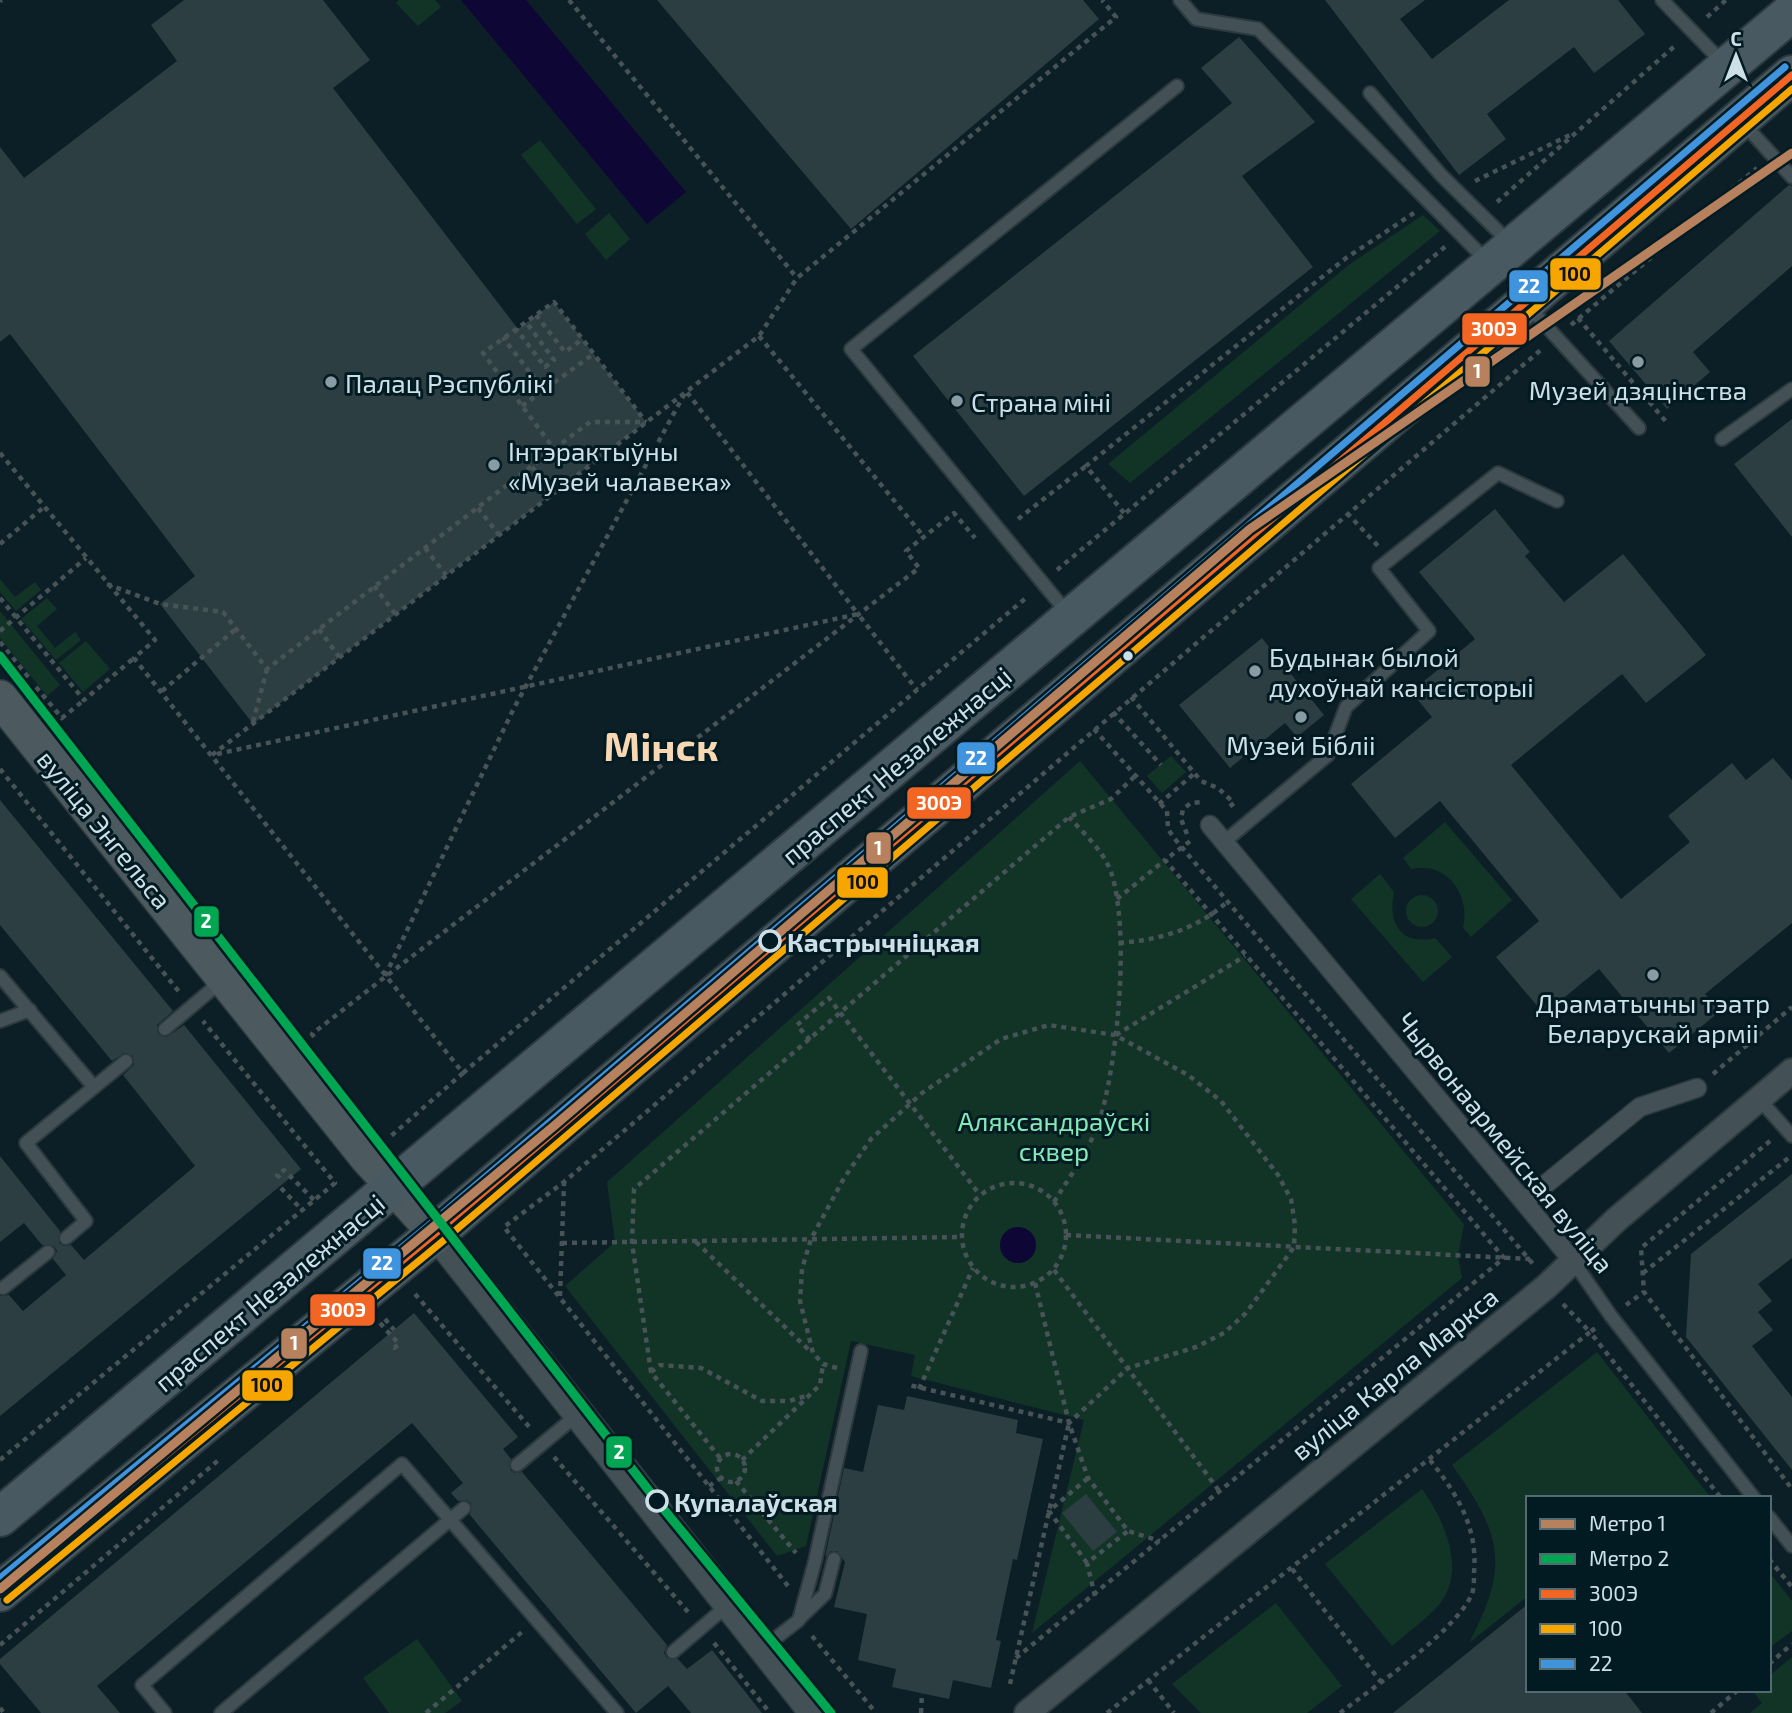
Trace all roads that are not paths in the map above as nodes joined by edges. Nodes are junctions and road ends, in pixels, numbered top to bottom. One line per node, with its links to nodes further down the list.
1 (1180, 0): 10 (lane)
2 (1662, 0): 4 (lane)
3 (1792, 12): 4 (main road, праспект Незалежнасці)
4 (1727, 67): 10 (main road, праспект Незалежнасці)
5 (1792, 75): 8 (main road, праспект Незалежнасці)
6 (1177, 86): 16 (lane)
7 (1370, 93): 10 (lane)
8 (1739, 119): 9 (lane); 11 (main road, праспект Незалежнасці)
9 (1792, 177)
10 (1503, 256): 16 (main road, праспект Незалежнасці)
11 (1524, 302): 13 (lane); 33 (main road, праспект Незалежнасці)
12 (1792, 389): 14 (lane)
13 (1639, 428)
14 (1722, 439)
15 (1557, 502): 19 (lane)
16 (1071, 618): 31 (main road, праспект Незалежнасці)
17 (0, 698): 21 (main road, вуліца Энгельса)
18 (1210, 825): 19 (street, Чырвонаармейская вуліца)
19 (1224, 842): 32 (street, Чырвонаармейская вуліца)
20 (0, 976): 22 (lane)
21 (225, 979): 24 (lane); 31 (main road, вуліца Энгельса)
22 (30, 1010): 23 (lane); 27 (lane)
23 (0, 1021)
24 (165, 1029)
25 (126, 1061): 27 (lane)
26 (1792, 1071): 29 (street, вуліца Карла Маркса)
27 (94, 1087): 34 (lane)
28 (1696, 1088): 32 (street)
29 (1759, 1099): 30 (lane); 36 (street, вуліца Карла Маркса)
30 (1788, 1132)
31 (395, 1187): 33 (main road, вуліца Энгельса); 43 (main road, праспект Незалежнасці)
32 (1524, 1202): 36 (street, Чырвонаармейская вуліца)
33 (436, 1233): 39 (street, вуліца Энгельса); 48 (main road, праспект Незалежнасці)
34 (66, 1238)
35 (48, 1252): 37 (lane)
36 (1573, 1261): 41 (lane, Чырвонаармейская вуліца); 58 (street, вуліца Карла Маркса)
37 (4, 1288)
38 (861, 1351): 50 (lane)
39 (577, 1415): 40 (lane); 49 (street, вуліца Энгельса)
40 (517, 1465)
41 (1752, 1496)
42 (464, 1508): 45 (lane)
43 (0, 1517)
44 (1771, 1520): 46 (lane)
45 (449, 1521): 54 (lane); 55 (lane); 56 (lane)
46 (1792, 1546)
47 (834, 1559): 50 (lane)
48 (0, 1592)
49 (729, 1604): 51 (street, вуліца Энгельса); 52 (lane)
50 (799, 1620): 51 (lane)
51 (763, 1648): 57 (street, вуліца Энгельса)
52 (673, 1652)
53 (620, 1694): 54 (lane)
54 (612, 1708)
55 (165, 1713)
56 (221, 1713)
57 (815, 1713)
58 (1027, 1713)

